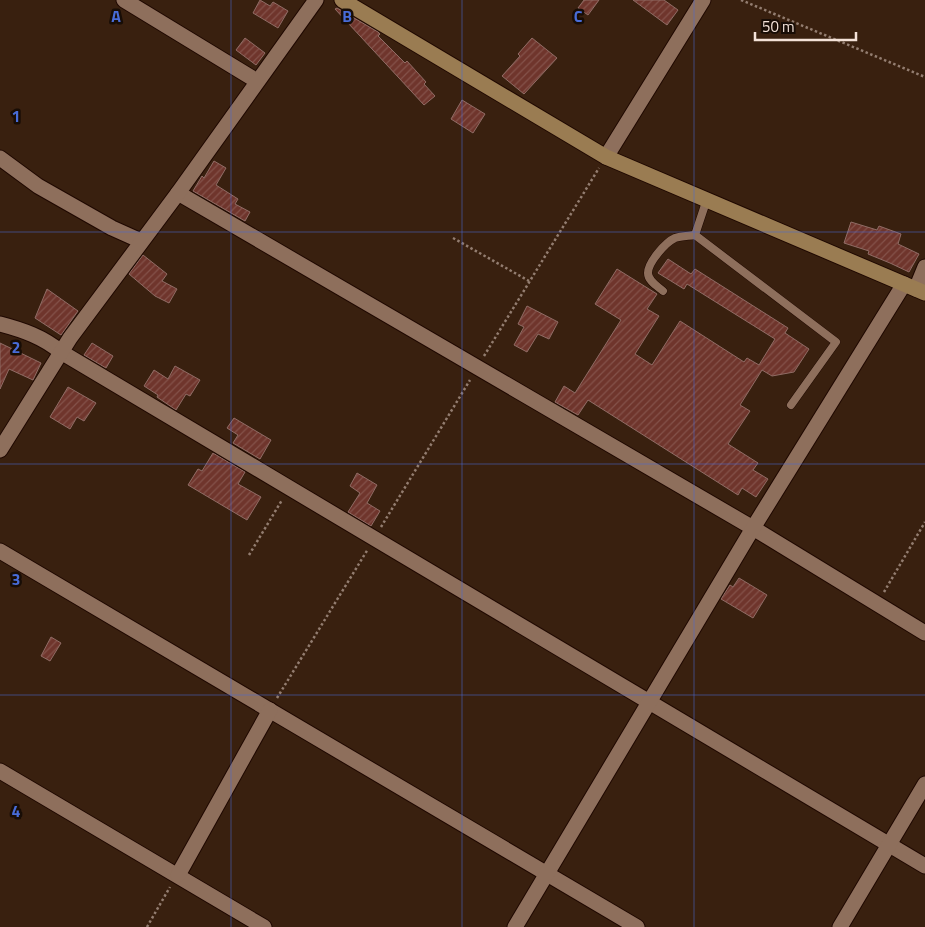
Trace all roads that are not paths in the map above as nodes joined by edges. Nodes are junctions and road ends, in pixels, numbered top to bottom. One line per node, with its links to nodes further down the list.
1 (124, 0): 5 (street)
2 (316, 0): 5 (street)
3 (342, 0): 6 (street)
4 (703, 0): 6 (street)
5 (257, 81): 8 (street)
6 (606, 157): 9 (street)
7 (0, 158): 11 (street)
8 (178, 193): 11 (street); 19 (street)
9 (707, 199): 10 (lane); 13 (street)
10 (695, 235): 14 (lane); 17 (lane)
11 (141, 241): 16 (street)
12 (925, 267): 13 (street)
13 (915, 289): 19 (street)
14 (663, 291)
15 (0, 324): 16 (street)
16 (61, 352): 18 (street); 22 (street)
17 (791, 406)
18 (0, 450)
19 (753, 528): 21 (street); 22 (street)
20 (0, 551): 23 (street)
21 (925, 634)
22 (649, 702): 26 (street); 28 (street)
23 (270, 710): 28 (street); 29 (street)
24 (0, 771): 29 (street)
25 (925, 784): 26 (street)
26 (890, 844): 27 (street); 33 (street)
27 (925, 866)
28 (547, 874): 31 (street); 32 (street)
29 (178, 875): 30 (street)
30 (264, 927)
31 (515, 927)
32 (637, 927)
33 (840, 927)

